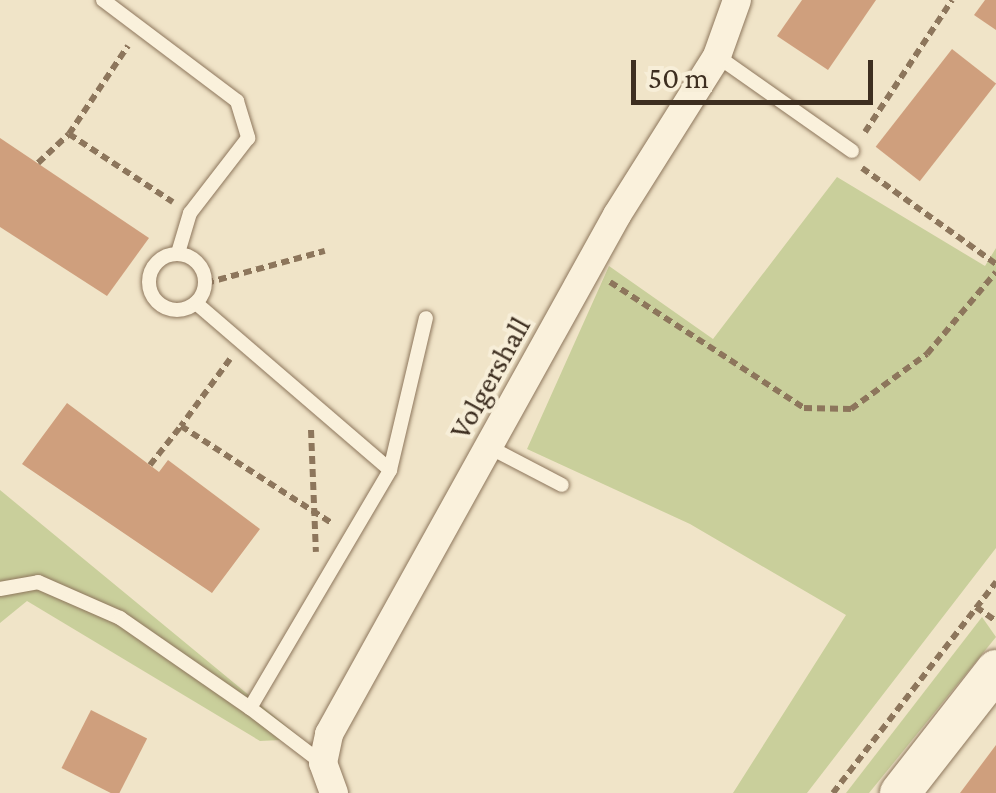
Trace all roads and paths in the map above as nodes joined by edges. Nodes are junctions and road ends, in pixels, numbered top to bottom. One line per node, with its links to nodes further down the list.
1 (103, 0): 4 (lane)
2 (737, 0): 5 (street, Volgershall)
3 (952, 0): 7 (path)
4 (140, 28): 6 (path); 9 (lane)
5 (717, 56): 7 (lane); 13 (street, Volgershall)
6 (69, 134): 8 (path); 9 (path)
7 (852, 151): 12 (path)
8 (38, 163)
9 (190, 214): 11 (lane)
10 (325, 251): 15 (path)
11 (178, 252): 15 (lane); 16 (lane)
12 (996, 264)
13 (588, 268): 14 (path); 21 (street, Volgershall)
14 (996, 272)
15 (206, 283): 16 (lane)
16 (196, 303): 18 (lane)
17 (426, 318): 23 (lane)
18 (239, 348): 19 (lane); 20 (path)
19 (310, 408): 23 (lane); 25 (path)
20 (182, 426): 22 (path); 25 (path)
21 (489, 446): 24 (lane); 33 (street, Volgershall)
22 (150, 465)
23 (390, 470): 28 (lane)
24 (562, 485)
25 (315, 512): 28 (path)
26 (996, 582): 29 (path)
27 (0, 588): 32 (lane)
28 (318, 597): 32 (lane)
29 (976, 607): 30 (path); 35 (path)
30 (996, 621)
31 (996, 670): 36 (main road)
32 (250, 708): 33 (lane)
33 (323, 763): 34 (street)
34 (334, 793)
35 (833, 793)
36 (900, 793)

